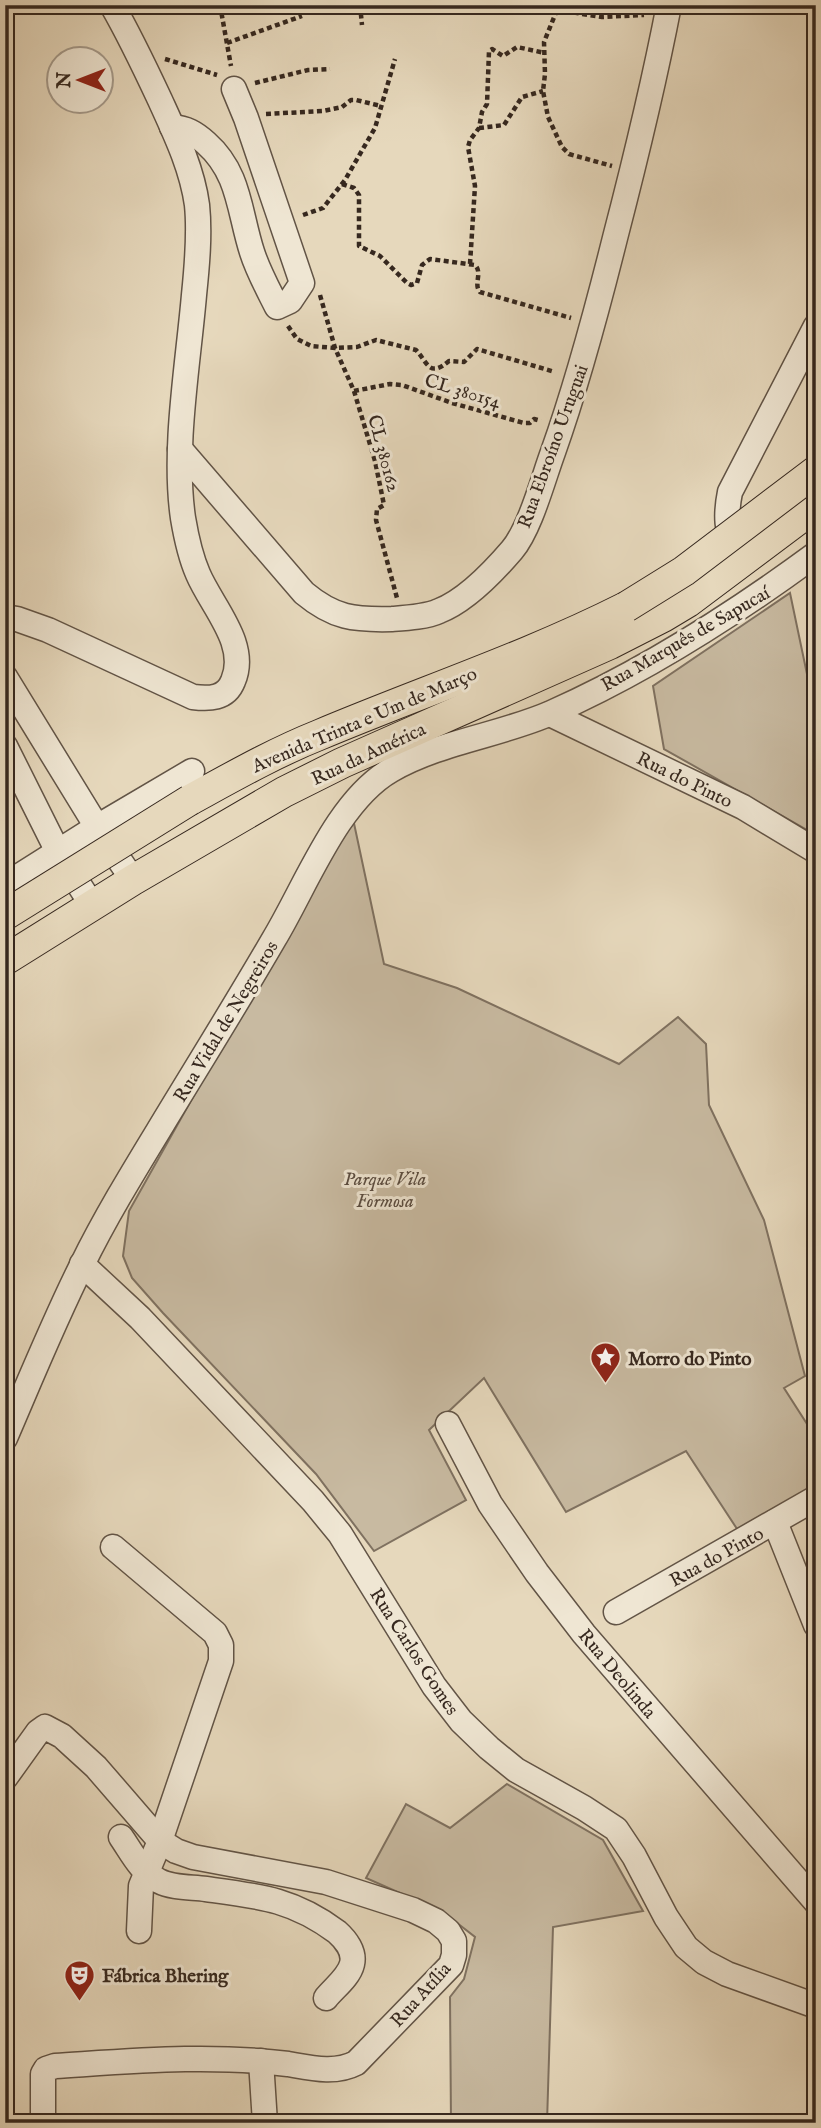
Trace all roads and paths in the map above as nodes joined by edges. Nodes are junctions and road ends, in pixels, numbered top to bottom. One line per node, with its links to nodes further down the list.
1 (112, 5): 8 (street)
2 (220, 5): 6 (path)
3 (360, 5): 7 (path)
4 (557, 8): 5 (path); 9 (path)
5 (662, 10): 27 (street, Rua Ebroíno Uruguai)
6 (302, 16)
7 (362, 25)
8 (131, 37): 12 (path); 16 (street)
9 (545, 53): 13 (path); 17 (path)
10 (395, 59): 15 (path)
11 (330, 69): 14 (path)
12 (214, 74)
13 (543, 91): 17 (path); 18 (path)
14 (239, 100): 15 (path); 22 (street)
15 (381, 106): 19 (path)
16 (172, 127): 23 (street); 30 (street)
17 (479, 128): 21 (path)
18 (616, 167)
19 (342, 184): 20 (path); 21 (path)
20 (327, 205)
21 (470, 264): 24 (path)
22 (302, 283): 23 (street); 26 (path, CL 380162)
23 (277, 307): 26 (path)
24 (583, 321)
25 (816, 326): 34 (street)
26 (335, 348): 27 (path); 28 (path, CL 380162)
27 (577, 379): 29 (street, Rua Ebroíno Uruguai)
28 (354, 391): 29 (path, CL 380154); 35 (path, CL 380162)
29 (562, 426): 30 (street, Rua Ebroíno Uruguai)
30 (180, 449): 36 (street)
31 (816, 471): 40 (main road, Avenida Trinta e Um de Março, bridge)
32 (816, 506): 34 (main road, Rua da América)
33 (816, 554): 38 (street, Rua Marquês de Sapucaí)
34 (738, 563): 44 (main road, Rua da América)
35 (399, 604)
36 (5, 617)
37 (5, 677): 41 (street)
38 (550, 714): 42 (street, Rua do Pinto); 49 (street, Rua Vidal de Negreiros)
39 (5, 746): 43 (street)
40 (191, 785): 41 (street); 47 (main road, Avenida Trinta e Um de Março, bridge)
41 (97, 827): 43 (street); 44 (street)
42 (816, 851)
43 (58, 852): 45 (street); 46 (street)
44 (133, 880): 46 (main road, Rua da América)
45 (5, 885)
46 (92, 905): 48 (main road, Rua da América)
47 (5, 915)
48 (5, 960)
49 (82, 1264): 51 (street, Rua Vidal de Negreiros); 64 (street, Rua Carlos Gomes)
50 (448, 1424): 61 (street, Rua Deolinda)
51 (5, 1438)
52 (816, 1498): 53 (street, Rua do Pinto)
53 (775, 1522): 55 (street, Rua do Pinto); 56 (street)
54 (114, 1547): 59 (street)
55 (616, 1612)
56 (816, 1625)
57 (5, 1778): 59 (street, Rua Atília)
58 (121, 1837): 60 (street)
59 (160, 1841): 60 (street); 65 (street, Rua Atília)
60 (146, 1873): 62 (street); 63 (street)
61 (816, 1902)
62 (139, 1931)
63 (326, 1998)
64 (816, 2006)
65 (261, 2061): 66 (street, Rua Atília); 67 (street)
66 (43, 2123)
67 (265, 2123)

